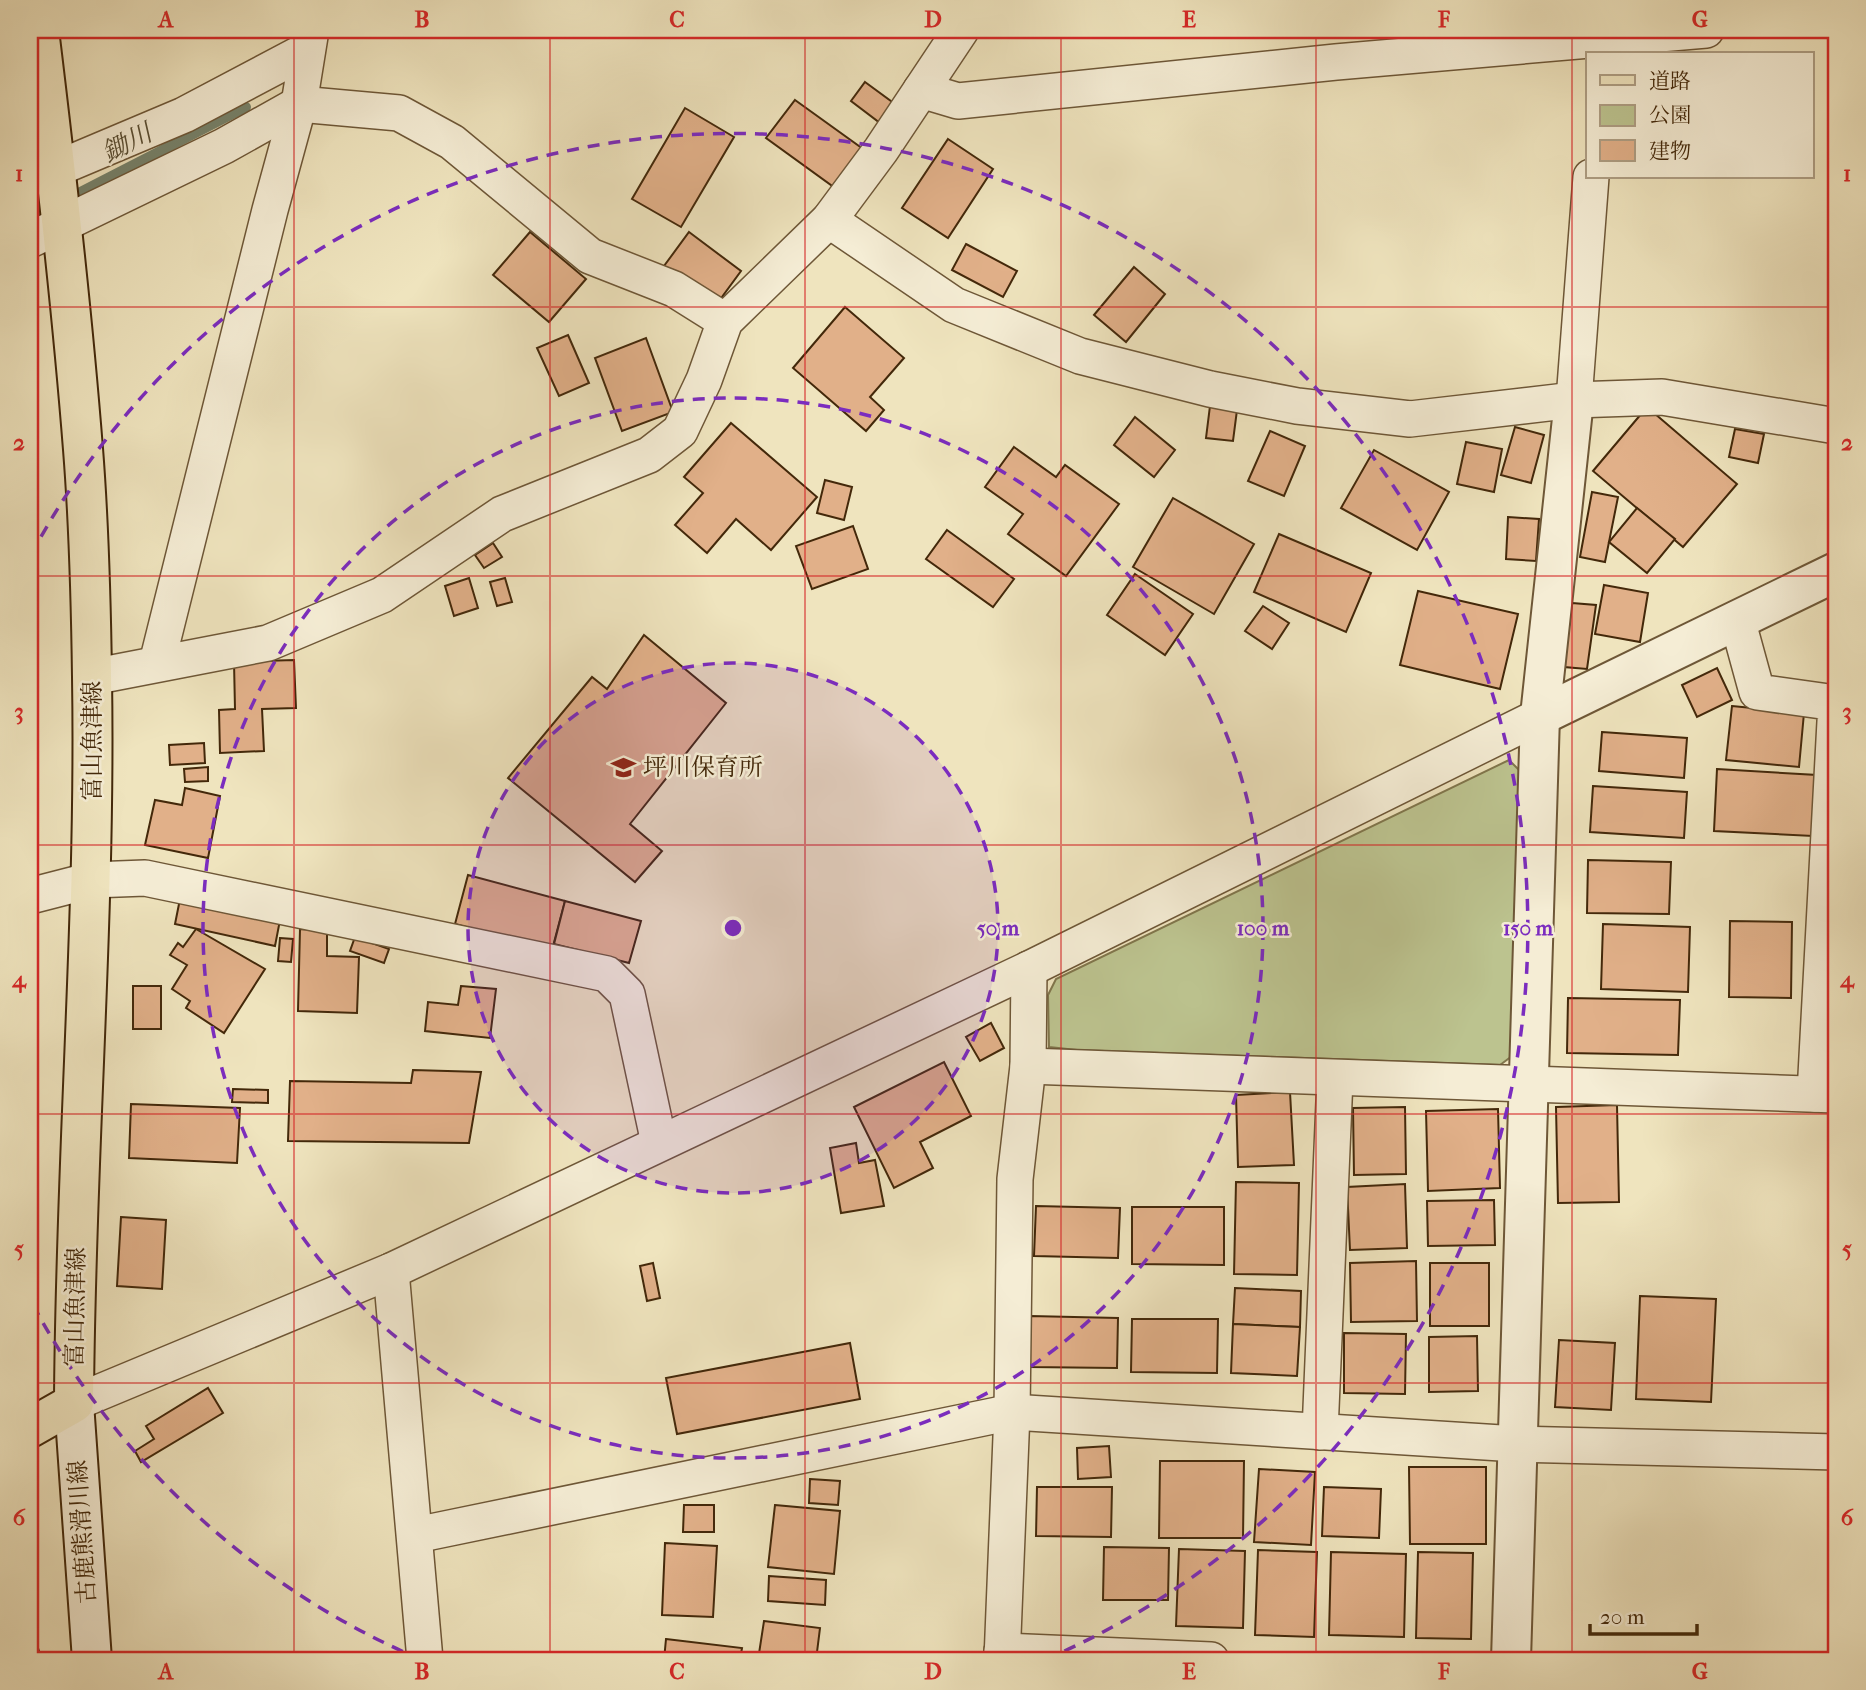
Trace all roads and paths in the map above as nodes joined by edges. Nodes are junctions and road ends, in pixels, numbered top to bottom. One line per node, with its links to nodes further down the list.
1 (39, 30): 8 (main road, 富山魚津線)
2 (961, 30): 6 (street)
3 (1706, 30): 5 (street)
4 (309, 40): 7 (street); 8 (street)
5 (1602, 41): 6 (street)
6 (921, 90): 10 (street)
7 (299, 104): 11 (street); 12 (street); 17 (street)
8 (56, 173): 11 (main road, 富山魚津線)
9 (1591, 178): 13 (street)
10 (829, 220): 12 (street); 13 (street)
11 (51, 227): 18 (main road, 富山魚津線)
12 (725, 321): 17 (street)
13 (1574, 400): 14 (street); 20 (street)
14 (1836, 426)
15 (1836, 572): 16 (street)
16 (1737, 619): 19 (street); 20 (street)
17 (157, 663): 18 (street)
18 (92, 677): 21 (main road, 富山魚津線)
19 (1836, 703): 27 (street)
20 (1540, 716): 23 (street); 26 (street)
21 (92, 880): 22 (street); 28 (street); 30 (main road, 富山魚津線)
22 (30, 896)
23 (1029, 969): 24 (street); 28 (street)
24 (1028, 1066): 25 (street); 31 (street)
25 (1335, 1077): 26 (street); 33 (street)
26 (1530, 1085): 27 (street); 34 (street)
27 (1826, 1095)
28 (659, 1143): 29 (street)
29 (391, 1271): 30 (street); 36 (street)
30 (74, 1403): 32 (main road, 富山魚津線); 38 (street, 古鹿熊滑川線)
31 (1012, 1412): 33 (street); 36 (street); 37 (street)
32 (30, 1428)
33 (1320, 1432): 34 (street)
34 (1517, 1444): 35 (street); 41 (street)
35 (1836, 1452)
36 (416, 1535): 39 (street)
37 (1002, 1656): 40 (street)
38 (92, 1660)
39 (425, 1660)
40 (1211, 1660)
41 (1511, 1660)

